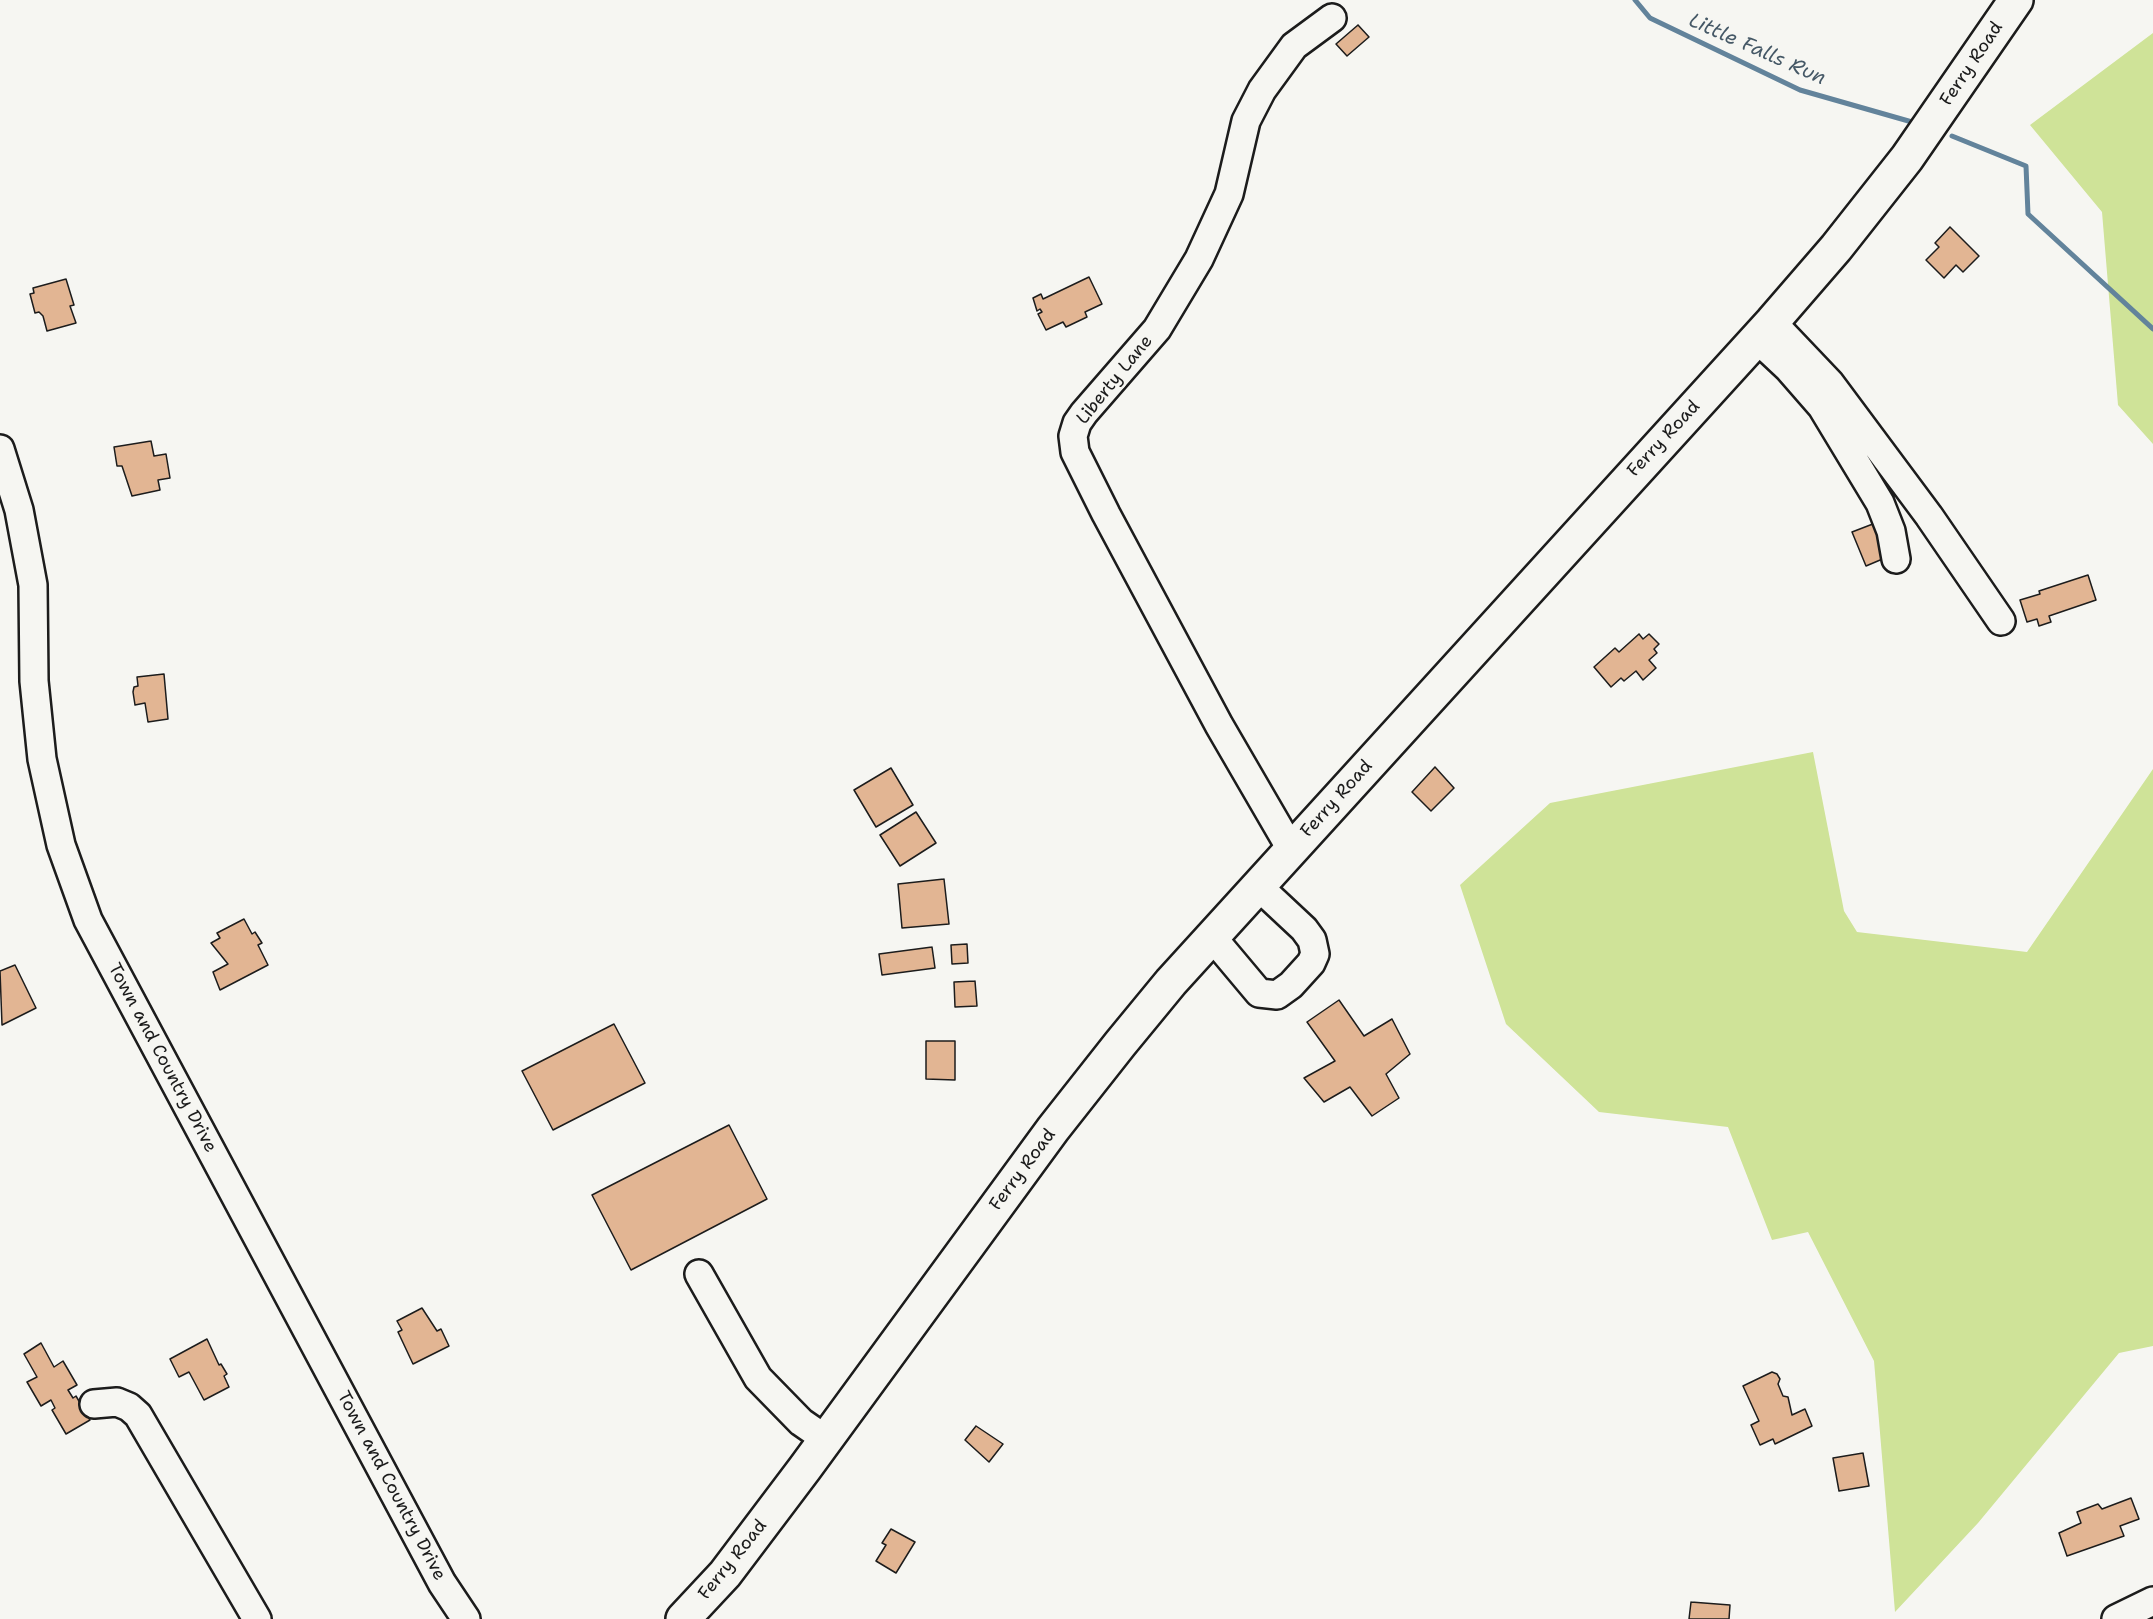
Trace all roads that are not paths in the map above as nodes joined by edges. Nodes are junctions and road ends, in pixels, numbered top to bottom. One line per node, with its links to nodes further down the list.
1 (2016, 0): 3 (main road, Ferry Road)
2 (1332, 18): 7 (street, Liberty Lane)
3 (1764, 330): 5 (street); 6 (street); 7 (main road, Ferry Road)
4 (0, 449): 15 (street, Town and Country Drive)
5 (1896, 559)
6 (2001, 621)
7 (1291, 849): 8 (main road, Ferry Road)
8 (1258, 886): 9 (main road, Ferry Road); 9 (street)
9 (1212, 937): 12 (main road, Ferry Road)
10 (699, 1274): 12 (street)
11 (94, 1404): 14 (street)
12 (827, 1440): 16 (main road, Ferry Road)
13 (2153, 1601): 17 (street)
14 (257, 1619)
15 (466, 1619)
16 (684, 1619)
17 (2116, 1619)

